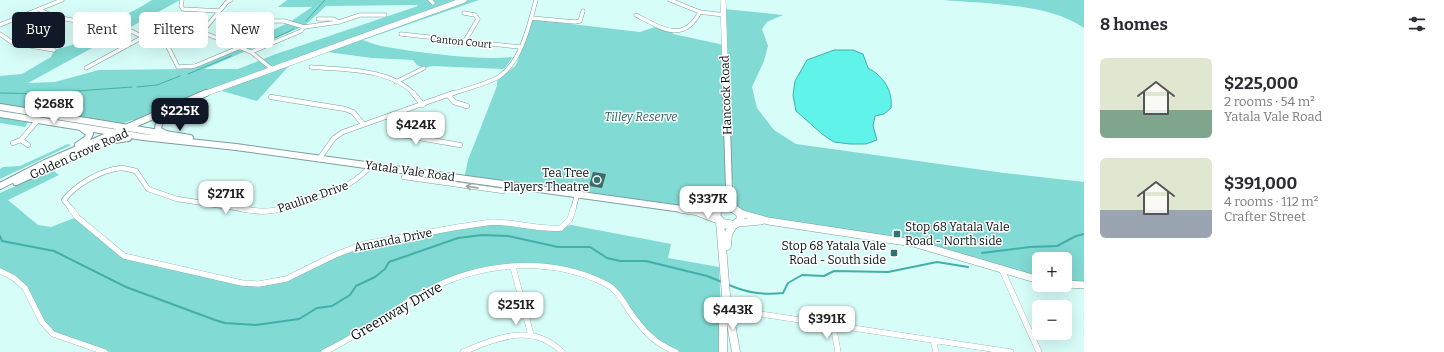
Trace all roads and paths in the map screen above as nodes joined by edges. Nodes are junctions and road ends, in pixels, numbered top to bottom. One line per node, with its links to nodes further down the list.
1 (62, 0): 10 (street)
2 (182, 0): 11 (street)
3 (231, 0): 11 (street)
4 (430, 0): 9 (street)
5 (464, 0): 42 (main road, Golden Grove Road)
6 (536, 0): 19 (street)
7 (672, 0): 13 (street)
8 (723, 0): 18 (main road, Hancock Road)
9 (433, 3)
10 (40, 10): 22 (street); 26 (street)
11 (218, 11): 25 (street)
12 (583, 11): 19 (street)
13 (700, 12): 17 (street); 18 (street)
14 (464, 14): 33 (street)
15 (373, 15): 16 (street); 21 (street); 24 (street)
16 (385, 15)
17 (636, 15)
18 (724, 15): 71 (main road, Hancock Road)
19 (531, 18): 34 (street)
20 (318, 19): 24 (street)
21 (378, 19)
22 (73, 20)
23 (274, 21): 27 (street)
24 (339, 22): 27 (street)
25 (208, 23)
26 (0, 25)
27 (304, 27): 38 (street)
28 (131, 31): 30 (street)
29 (401, 34): 33 (street, Canton Court)
30 (139, 35)
31 (1, 36): 37 (street)
32 (139, 39): 40 (street)
33 (465, 41): 34 (street, Canton Court)
34 (520, 47): 44 (street)
35 (168, 48): 36 (street)
36 (238, 48): 38 (street)
37 (54, 50)
38 (251, 52): 42 (street)
39 (311, 67): 43 (street)
40 (86, 68)
41 (424, 68): 43 (street)
42 (269, 69): 49 (main road, Golden Grove Road); 56 (main road, Golden Grove Road)
43 (396, 82): 46 (street)
44 (449, 96): 46 (street); 47 (street)
45 (271, 97): 54 (street)
46 (423, 105): 51 (street)
47 (467, 106)
48 (0, 107): 56 (main road)
49 (176, 111): 55 (main road, Golden Grove Road); 58 (main road)
50 (0, 114): 52 (main road)
51 (388, 118): 54 (street); 64 (street)
52 (38, 120): 53 (main road); 60 (street)
53 (54, 122): 57 (main road); 67 (main road)
54 (363, 124): 66 (street)
55 (133, 129): 56 (main road, Golden Grove Road); 58 (main road)
56 (125, 131): 57 (main road); 59 (main road, Yatala Vale Road); 61 (main road, Golden Grove Road)
57 (116, 132): 67 (main road, Golden Grove Road)
58 (167, 134): 65 (main road)
59 (157, 139): 61 (main road); 65 (main road, Yatala Vale Road)
60 (22, 140): 62 (street); 63 (street)
61 (108, 141): 69 (main road, Golden Grove Road)
62 (13, 143)
63 (28, 145)
64 (460, 145)
65 (236, 147): 66 (main road, Yatala Vale Road)
66 (319, 158): 68 (main road, Yatala Vale Road)
67 (45, 163): 69 (main road, Golden Grove Road)
68 (371, 166): 70 (street, Pauline Drive); 72 (main road, Yatala Vale Road)
69 (0, 187)
70 (73, 190): 72 (street, Amanda Drive)
71 (729, 190): 73 (main road, Hancock Road); 75 (main road, Hancock Road)
72 (577, 195): 74 (main road, Yatala Vale Road)
73 (720, 208): 74 (main road, Yatala Vale Road); 75 (main road, Yatala Vale Road); 76 (main road, Hancock Road)
74 (696, 211): 76 (main road, Yatala Vale Road)
75 (737, 212): 77 (street); 78 (main road)
76 (719, 220): 78 (main road, Yatala Vale Road); 79 (main road)
77 (768, 221): 78 (street); 81 (street)
78 (736, 224): 79 (main road)
79 (724, 257): 86 (main road)
80 (513, 267): 88 (street); 91 (street, Greenway Drive); 94 (street, Greenway Drive)
81 (1001, 268): 83 (street); 100 (street)
82 (0, 271): 90 (street)
83 (1032, 278)
84 (1072, 284): 85 (street)
85 (1084, 285)
86 (726, 309): 87 (street); 95 (main road); 96 (main road)
87 (833, 324): 89 (street); 97 (street)
88 (531, 336): 92 (street); 93 (street)
89 (932, 340): 98 (street); 99 (street)
90 (105, 352)
91 (324, 352)
92 (463, 352)
93 (562, 352)
94 (676, 352)
95 (724, 352)
96 (736, 352)
97 (838, 352)
98 (936, 352)
99 (1011, 352)
100 (1039, 352)

